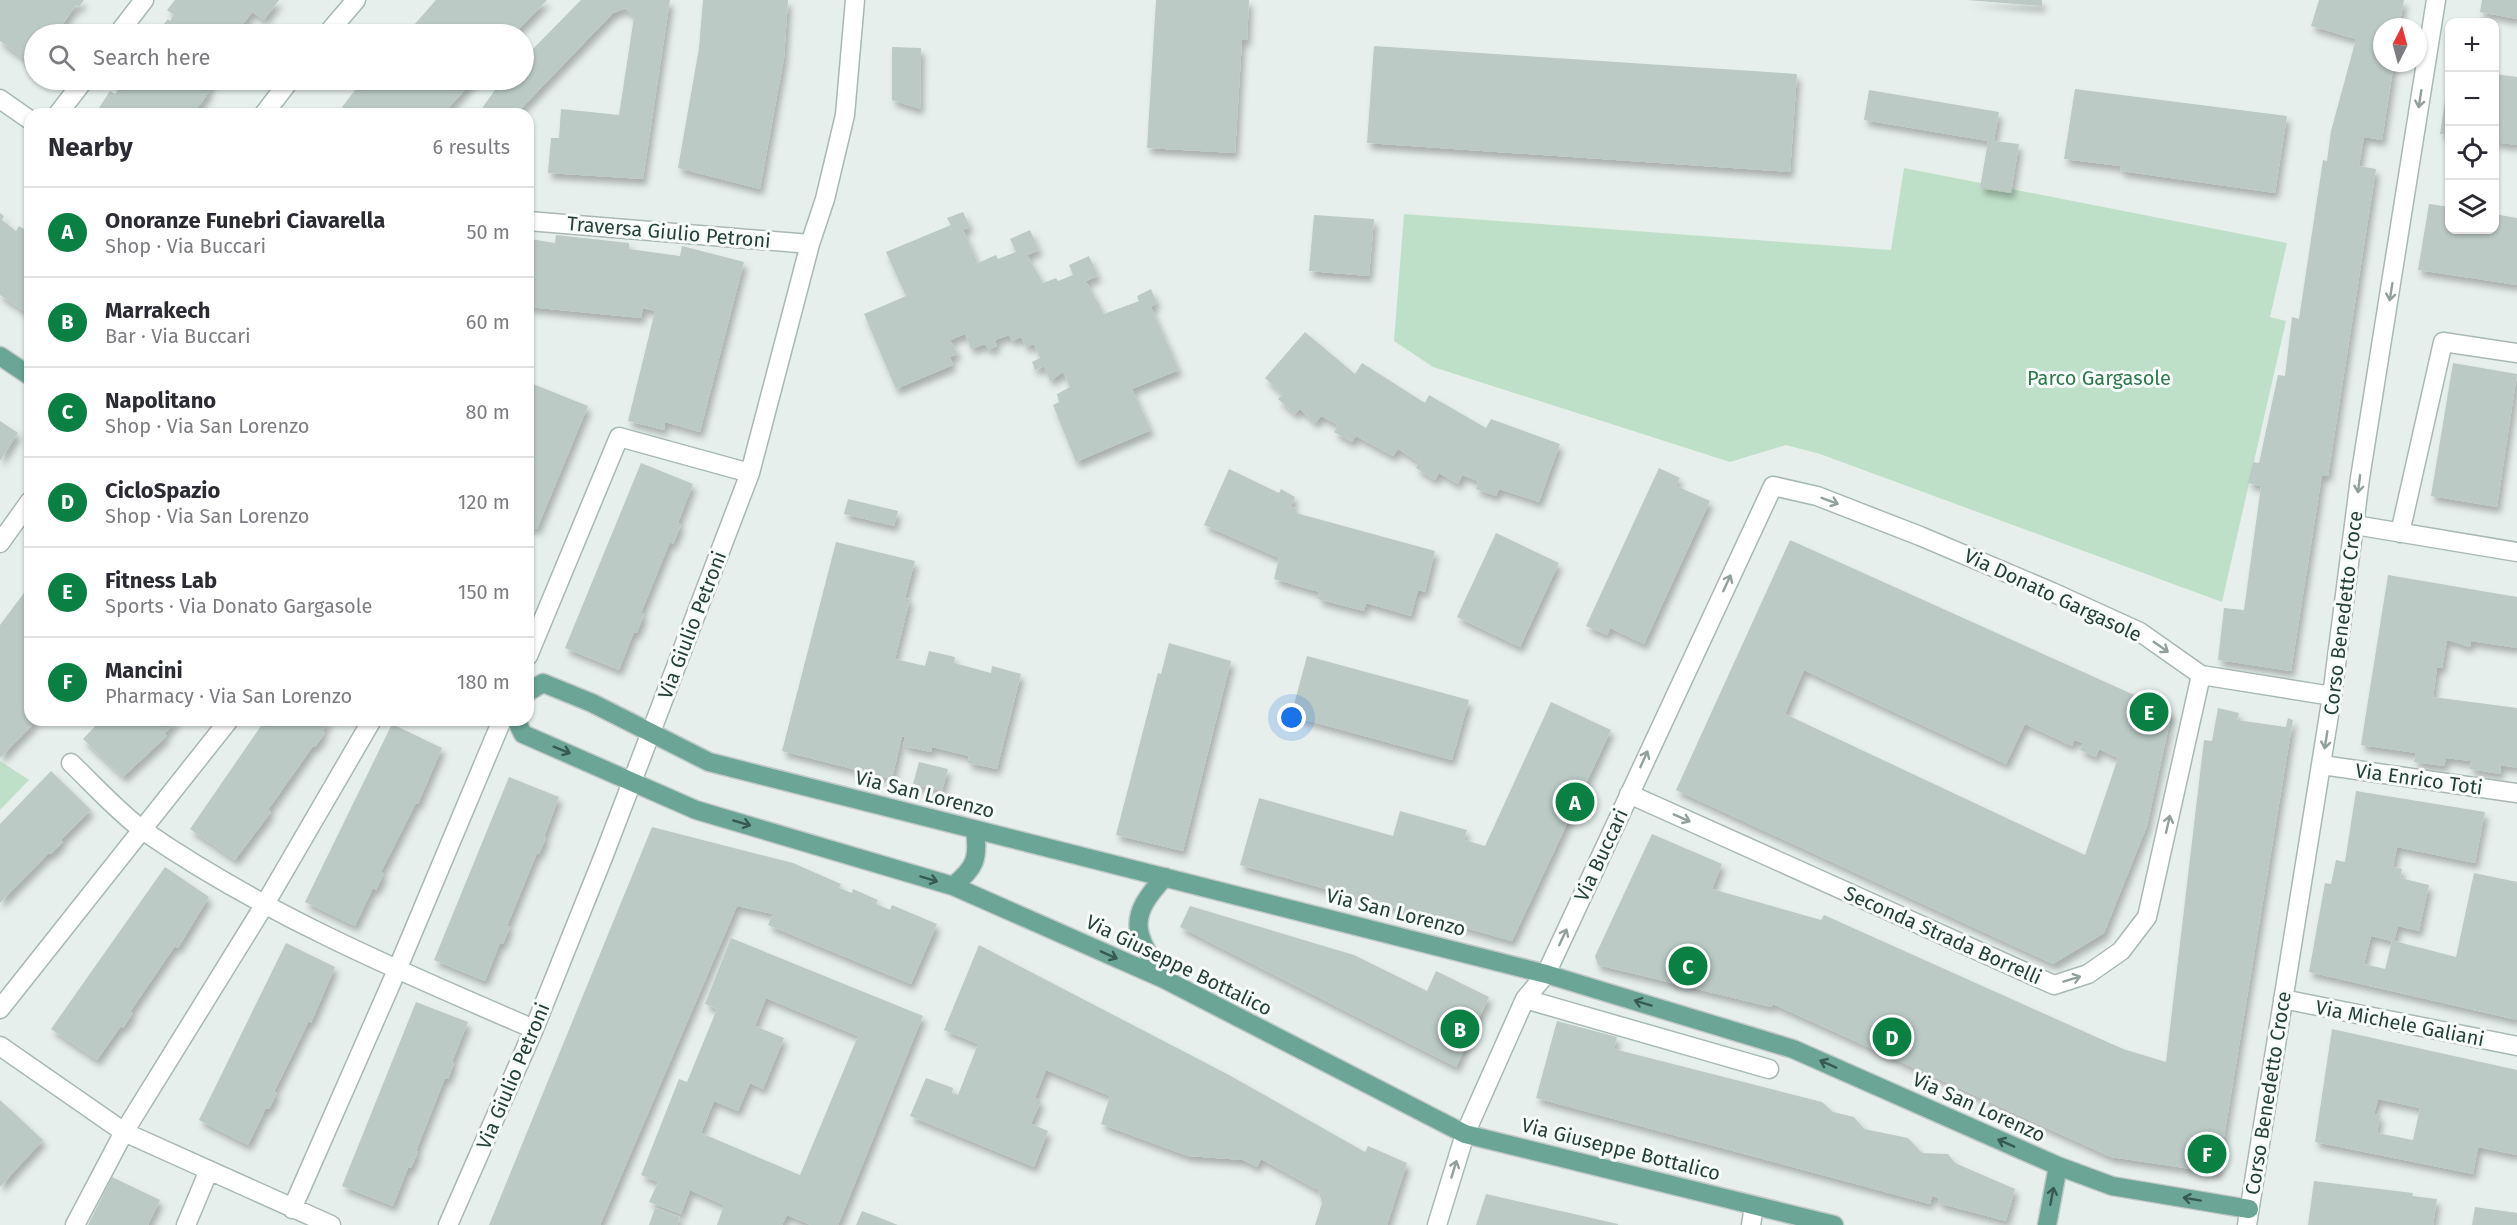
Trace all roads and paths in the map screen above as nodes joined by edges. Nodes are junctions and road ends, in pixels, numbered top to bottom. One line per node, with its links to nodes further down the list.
1 (144, 0): 5 (street)
2 (356, 0): 6 (street)
3 (855, 0): 14 (street, Via Giulio Petroni)
4 (2436, 0): 21 (street, Corso Benedetto Croce, one-way to 21)
5 (126, 24)
6 (336, 24)
7 (76, 90): 10 (street)
8 (282, 90): 11 (street)
9 (0, 99): 12 (street)
10 (63, 108)
11 (269, 108)
12 (24, 116)
13 (534, 221): 14 (street, Traversa Giulio Petroni)
14 (810, 244): 18 (street, Via Giulio Petroni)
15 (2517, 353): 22 (street)
16 (0, 356): 17 (main road)
17 (24, 372)
18 (750, 473): 25 (street); 33 (street, Via Giulio Petroni)
19 (1773, 486): 26 (street, Via Donato Gargasole, one-way to 26); 38 (street, Via Buccari, one-way to 19)
20 (24, 509): 23 (street)
21 (2355, 525): 22 (street); 28 (street, Corso Benedetto Croce)
22 (2400, 533): 24 (street)
23 (0, 543)
24 (2517, 552)
25 (534, 642)
26 (2201, 675): 28 (street, Via Donato Gargasole); 38 (street, Seconda Strada Borrelli, one-way to 26)
27 (534, 688): 33 (main road, Via San Lorenzo)
28 (2332, 696): 35 (street, Corso Benedetto Croce, one-way to 35)
29 (224, 726): 39 (street)
30 (369, 726): 43 (street)
31 (499, 726): 44 (street)
32 (519, 726): 36 (main road, Via Giuseppe Bottalico, one-way to 36)
33 (651, 733): 36 (street, Via Giulio Petroni); 40 (main road, Via San Lorenzo)
34 (71, 763): 39 (street)
35 (2322, 765): 37 (street, Via Enrico Toti); 48 (street, Corso Benedetto Croce)
36 (631, 782): 42 (main road, Via Giuseppe Bottalico, one-way to 42); 50 (street, Via Giulio Petroni)
37 (2517, 793)
38 (1629, 794): 45 (street, Via Buccari, one-way to 38)
39 (143, 830): 43 (street); 49 (street)
40 (975, 830): 41 (main road, Via San Lorenzo); 42 (main road)
41 (1165, 877): 45 (main road, Via San Lorenzo); 46 (main road)
42 (953, 886): 46 (main road, Via Giuseppe Bottalico, one-way to 46)
43 (265, 904): 44 (street); 54 (street)
44 (397, 970): 50 (street); 59 (street)
45 (1546, 974): 47 (street, Via Buccari); 56 (main road, Via San Lorenzo, one-way to 45)
46 (1164, 980): 55 (main road, Via Giuseppe Bottalico)
47 (1525, 999): 53 (street); 55 (street, Via Buccari)
48 (2283, 999): 52 (street, Via Michele Galiani); 60 (street, Corso Benedetto Croce)
49 (0, 1009)
50 (534, 1029): 64 (street, Via Giulio Petroni)
51 (0, 1046): 54 (street)
52 (2517, 1046)
53 (1769, 1069)
54 (124, 1132): 57 (street); 61 (street)
55 (1465, 1134): 58 (main road, Via Giuseppe Bottalico); 65 (street, Via Buccari, one-way to 55)
56 (2058, 1166): 60 (main road, Via San Lorenzo, one-way to 56); 68 (main road, one-way to 56)
57 (209, 1170): 59 (street); 62 (street)
58 (1754, 1206): 66 (street); 67 (main road, Via Giuseppe Bottalico)
59 (298, 1216): 63 (street)
60 (2248, 1217)
61 (75, 1225)
62 (186, 1225)
63 (331, 1225)
64 (448, 1225)
65 (1437, 1225)
66 (1751, 1225)
67 (1834, 1225)
68 (2047, 1225)

